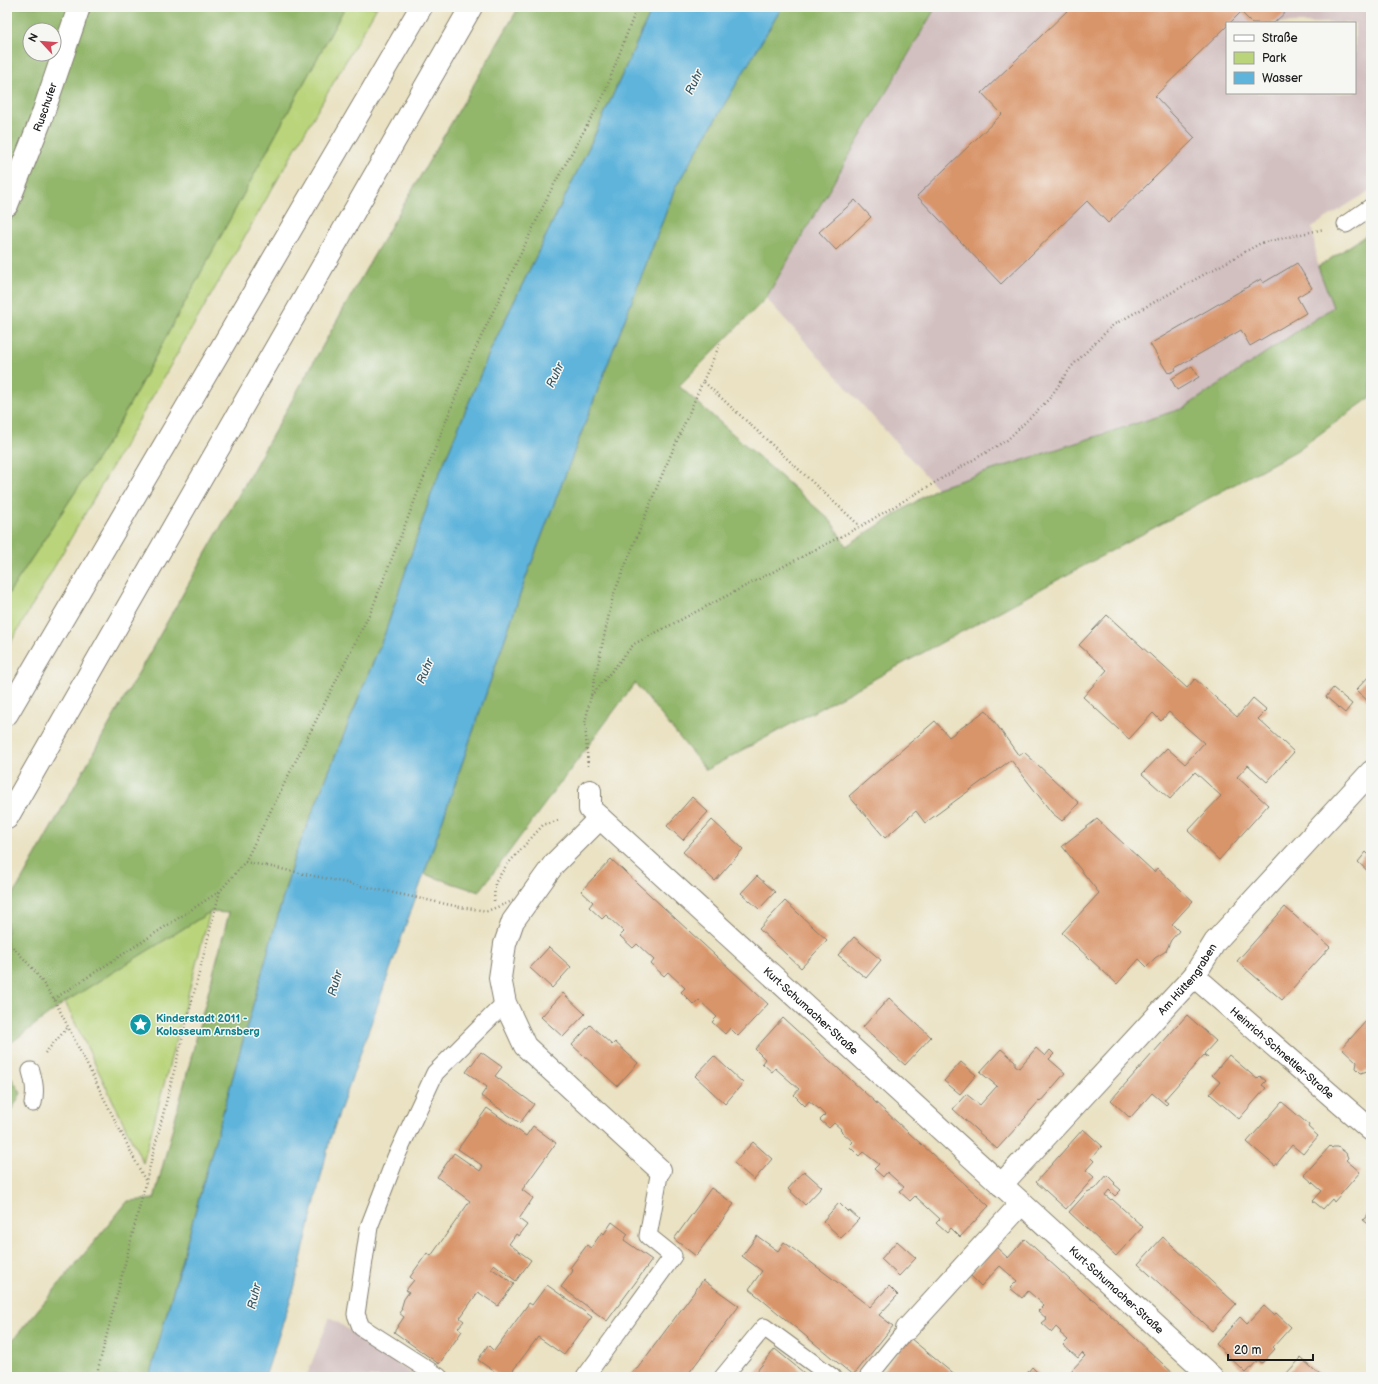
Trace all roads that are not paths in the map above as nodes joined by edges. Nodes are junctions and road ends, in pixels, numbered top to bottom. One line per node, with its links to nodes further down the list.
1 (79, 7): 4 (main road, Ruschufer)
2 (421, 7): 7 (main road)
3 (471, 7): 10 (main road)
4 (7, 205)
5 (1371, 207): 6 (lane)
6 (1346, 224)
7 (7, 714)
8 (1371, 772): 12 (main road, Am Hüttengraben)
9 (590, 791): 11 (main road, Kurt-Schumacher-Straße)
10 (7, 818)
11 (600, 818): 13 (main road); 18 (main road, Kurt-Schumacher-Straße)
12 (1194, 976): 16 (main road, Heinrich-Schnettler-Straße); 18 (main road, Am Hüttengraben)
13 (506, 1003): 17 (main road); 21 (lane)
14 (31, 1071): 15 (lane)
15 (33, 1103)
16 (1371, 1130)
17 (660, 1170): 22 (lane)
18 (1001, 1185): 19 (main road, Kurt-Schumacher-Straße)
19 (1021, 1204): 20 (main road); 26 (main road, Kurt-Schumacher-Straße)
20 (907, 1329): 25 (lane)
21 (439, 1377)
22 (585, 1377)
23 (723, 1377): 24 (lane)
24 (832, 1377)
25 (868, 1377)
26 (1212, 1377)

